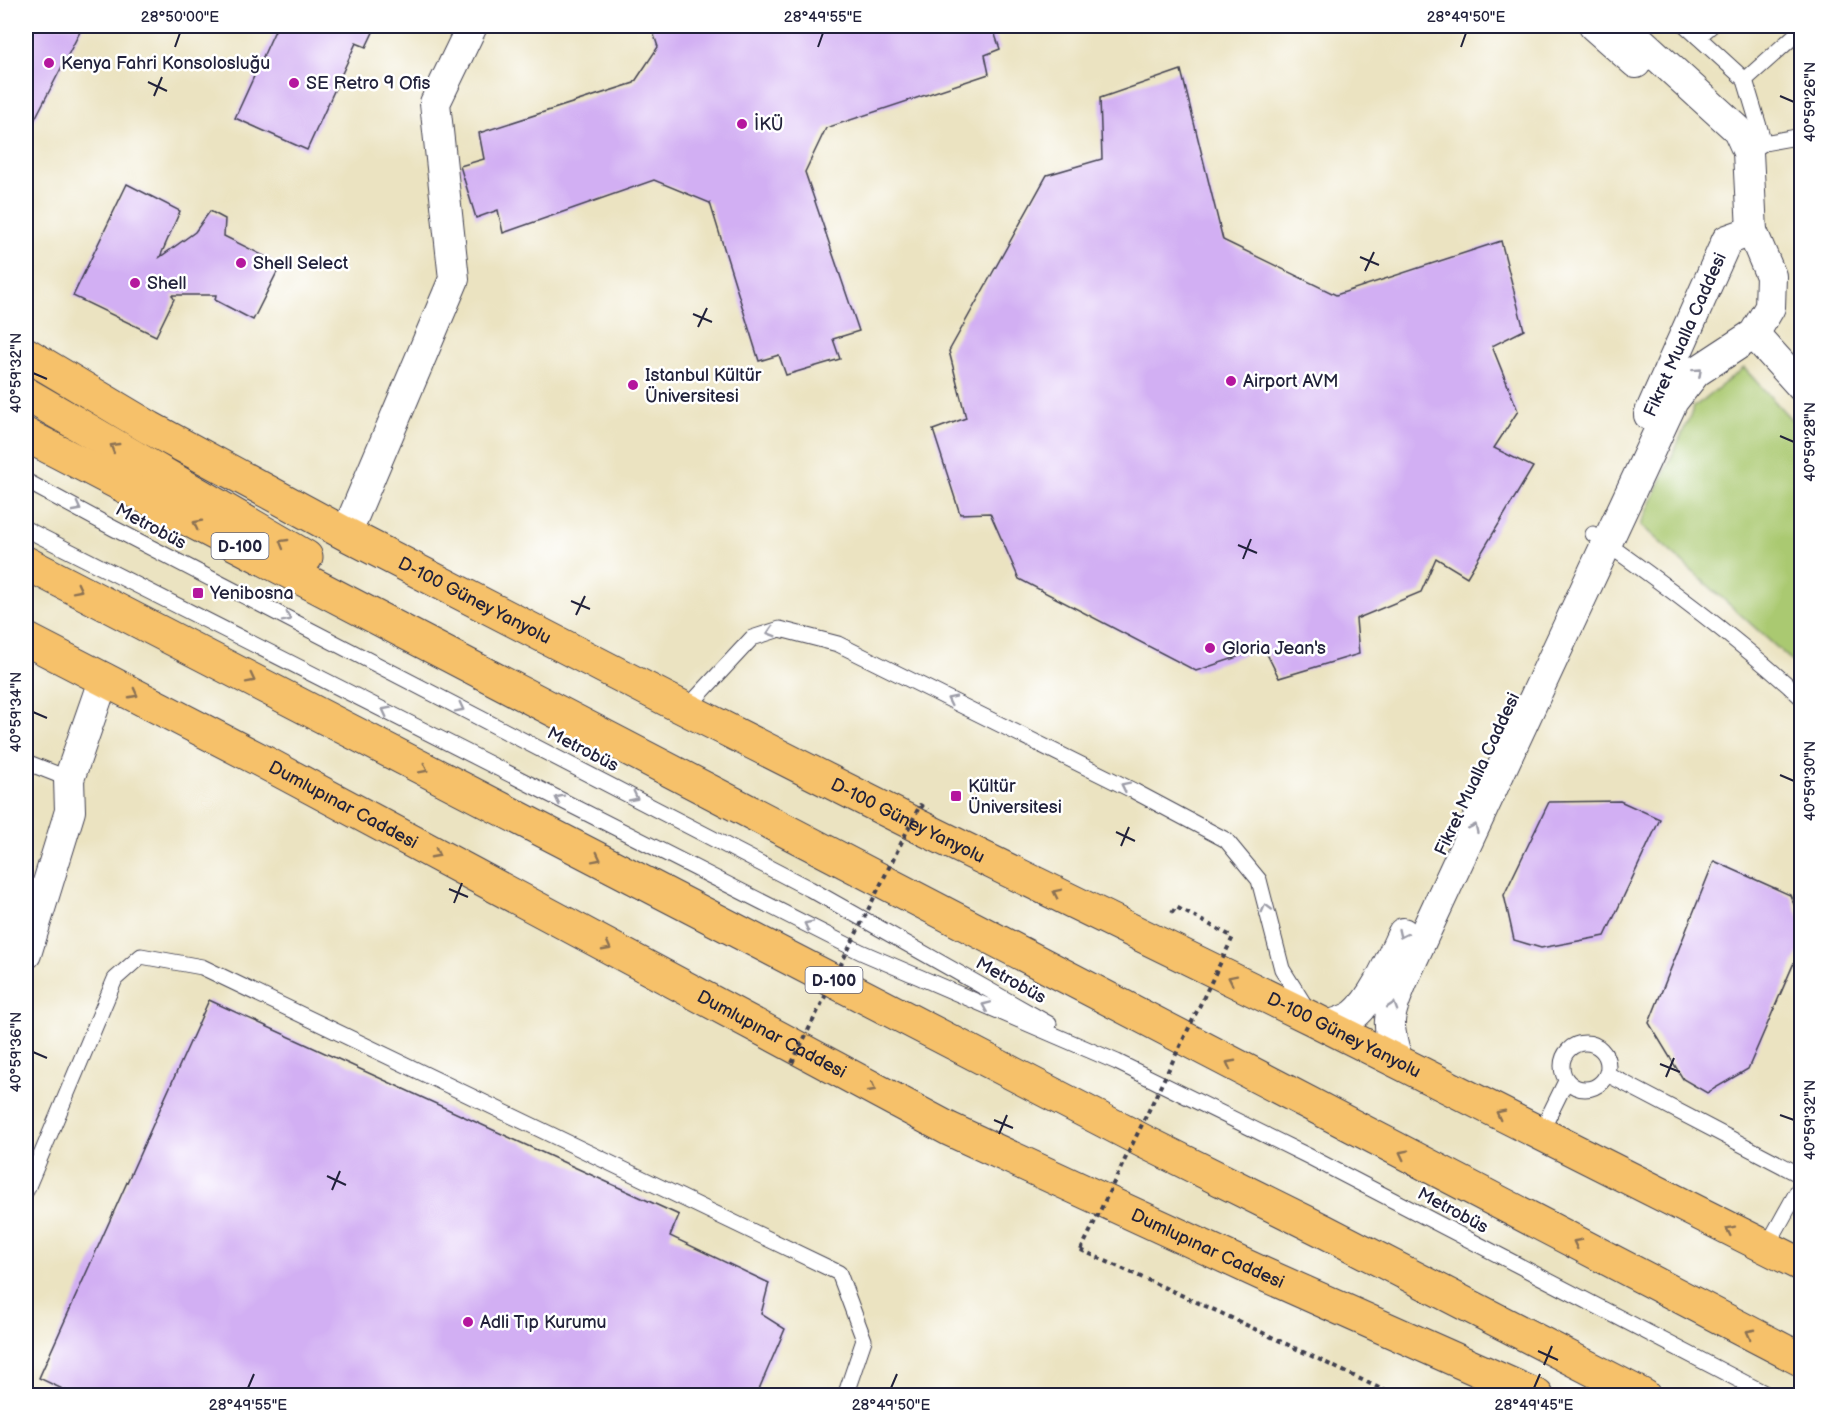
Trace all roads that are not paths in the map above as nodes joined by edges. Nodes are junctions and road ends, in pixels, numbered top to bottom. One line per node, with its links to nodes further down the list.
1 (472, 26): 19 (street)
2 (1594, 26): 10 (street)
3 (1624, 26): 10 (street)
4 (1686, 26): 7 (lane)
5 (1711, 26): 7 (lane)
6 (1802, 29): 8 (lane)
7 (1698, 37): 8 (lane)
8 (1745, 80): 10 (lane)
9 (1802, 135): 10 (lane)
10 (1756, 148): 11 (street)
11 (1752, 231): 12 (street, Fikret Mualla Caddesi); 20 (street, Fikret Mualla Caddesi)
12 (1754, 334): 14 (street); 20 (street, Fikret Mualla Caddesi, one-way to 12)
13 (26, 354): 19 (main road, D-100 Güney Yanyolu)
14 (1802, 387)
15 (26, 394): 23 (main road, one-way to 15)
16 (26, 435): 23 (main road, D-100, one-way to 16)
17 (26, 481): 31 (lane, Metrobüs, one-way to 31)
18 (26, 529): 31 (lane, Metrobüs, one-way to 18)
19 (346, 534): 26 (main road, D-100 Güney Yanyolu)
20 (1600, 539): 25 (lane); 30 (street, Fikret Mualla Caddesi, one-way to 30); 32 (street, Fikret Mualla Caddesi, one-way to 20)
21 (26, 563): 44 (main road, D-100, one-way to 44)
22 (26, 639): 24 (main road, Dumlupınar Caddesi)
23 (454, 657): 41 (main road, D-100, one-way to 23)
24 (104, 678): 28 (street); 43 (main road, Dumlupınar Caddesi, one-way to 43)
25 (1802, 698)
26 (686, 710): 30 (main road, D-100 Güney Yanyolu, one-way to 26); 30 (lane, one-way to 26)
27 (26, 762): 28 (lane)
28 (69, 779): 29 (street)
29 (26, 954)
30 (1320, 1023): 32 (main road, D-100 Güney Yanyolu)
31 (1117, 1062): 45 (lane, Metrobüs)
32 (1398, 1062): 35 (main road, D-100 Güney Yanyolu, one-way to 32)
33 (1607, 1074): 34 (lane); 34 (lane); 36 (lane)
34 (1566, 1081): 35 (lane)
35 (1540, 1134): 39 (main road, D-100 Güney Yanyolu, one-way to 35)
36 (1802, 1176)
37 (1802, 1183): 39 (lane)
38 (26, 1191): 42 (lane)
39 (1766, 1248): 40 (main road, D-100 Güney Yanyolu)
40 (1802, 1265)
41 (1802, 1360)
42 (847, 1393)
43 (1537, 1395)
44 (1644, 1395)
45 (1770, 1395)

